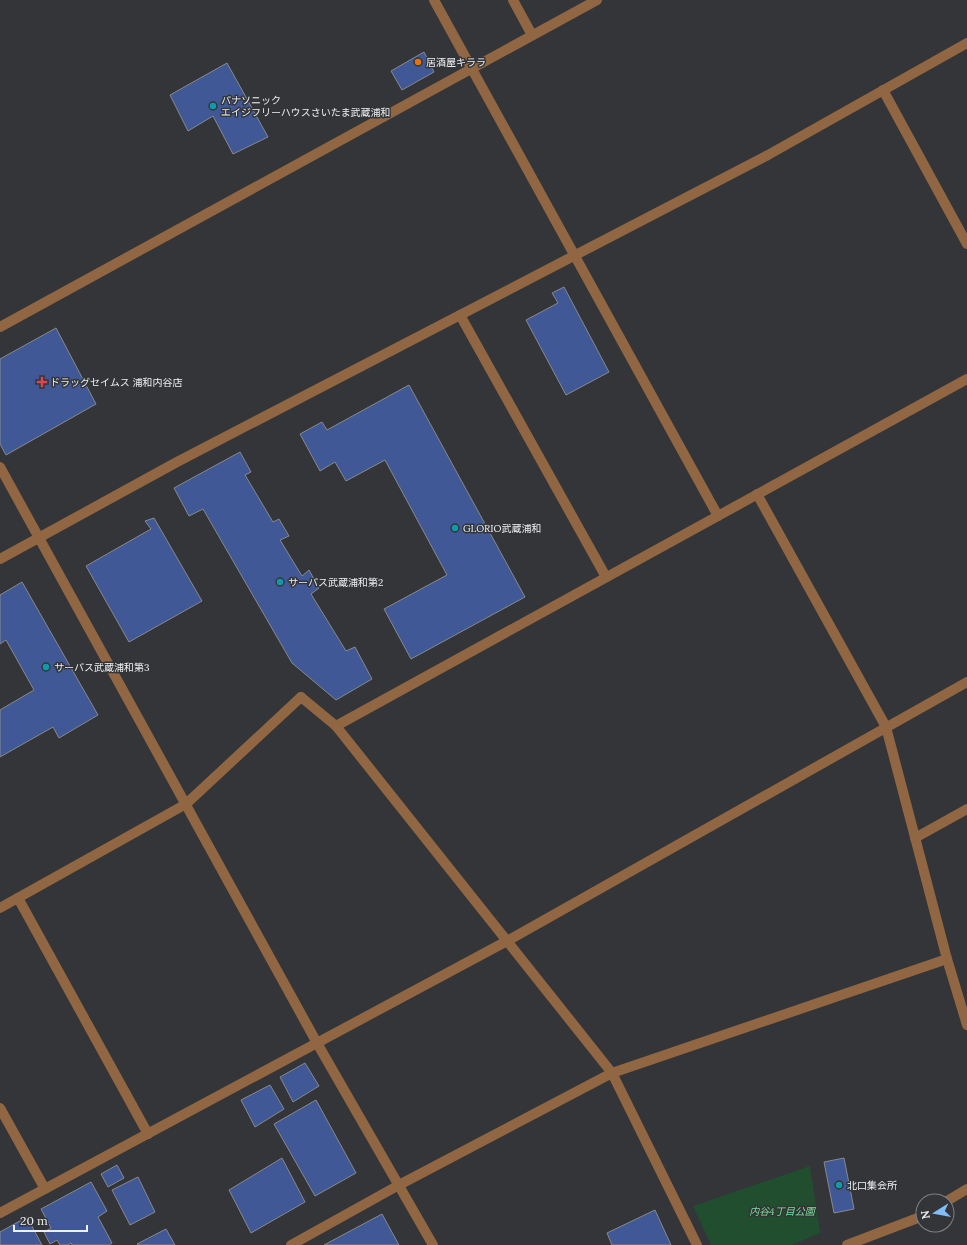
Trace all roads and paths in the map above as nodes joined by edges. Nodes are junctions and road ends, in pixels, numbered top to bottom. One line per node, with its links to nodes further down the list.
1 (434, 0): 6 (street)
2 (513, 0): 4 (street)
3 (597, 0): 4 (street)
4 (532, 35): 6 (street)
5 (967, 43): 7 (street)
6 (472, 68): 9 (street); 11 (street)
7 (883, 90): 8 (street); 9 (street)
8 (967, 244)
9 (574, 255): 10 (street); 15 (street)
10 (460, 315): 16 (street); 18 (street)
11 (0, 327)
12 (967, 379): 14 (street)
13 (0, 467): 16 (street)
14 (757, 494): 15 (street); 21 (street)
15 (718, 516): 18 (street)
16 (39, 537): 17 (street); 22 (street)
17 (0, 559)
18 (606, 577): 20 (street)
19 (967, 682): 21 (street)
20 (336, 726): 22 (street); 27 (street)
21 (886, 727): 24 (street); 27 (street)
22 (186, 804): 25 (street); 30 (street)
23 (967, 809): 24 (street)
24 (915, 838): 28 (street)
25 (18, 898): 26 (street); 33 (street)
26 (0, 908)
27 (507, 941): 30 (street); 31 (street)
28 (947, 959): 29 (street); 31 (street)
29 (967, 1025)
30 (317, 1043): 33 (street); 34 (street)
31 (612, 1074): 34 (street); 42 (street)
32 (0, 1108): 35 (street)
33 (148, 1134): 35 (street)
34 (399, 1185): 40 (street); 41 (street)
35 (45, 1189): 38 (street)
36 (967, 1189): 37 (street)
37 (955, 1196)
38 (0, 1214)
39 (915, 1219): 43 (street)
40 (291, 1245)
41 (433, 1245)
42 (697, 1245)
43 (847, 1245)

